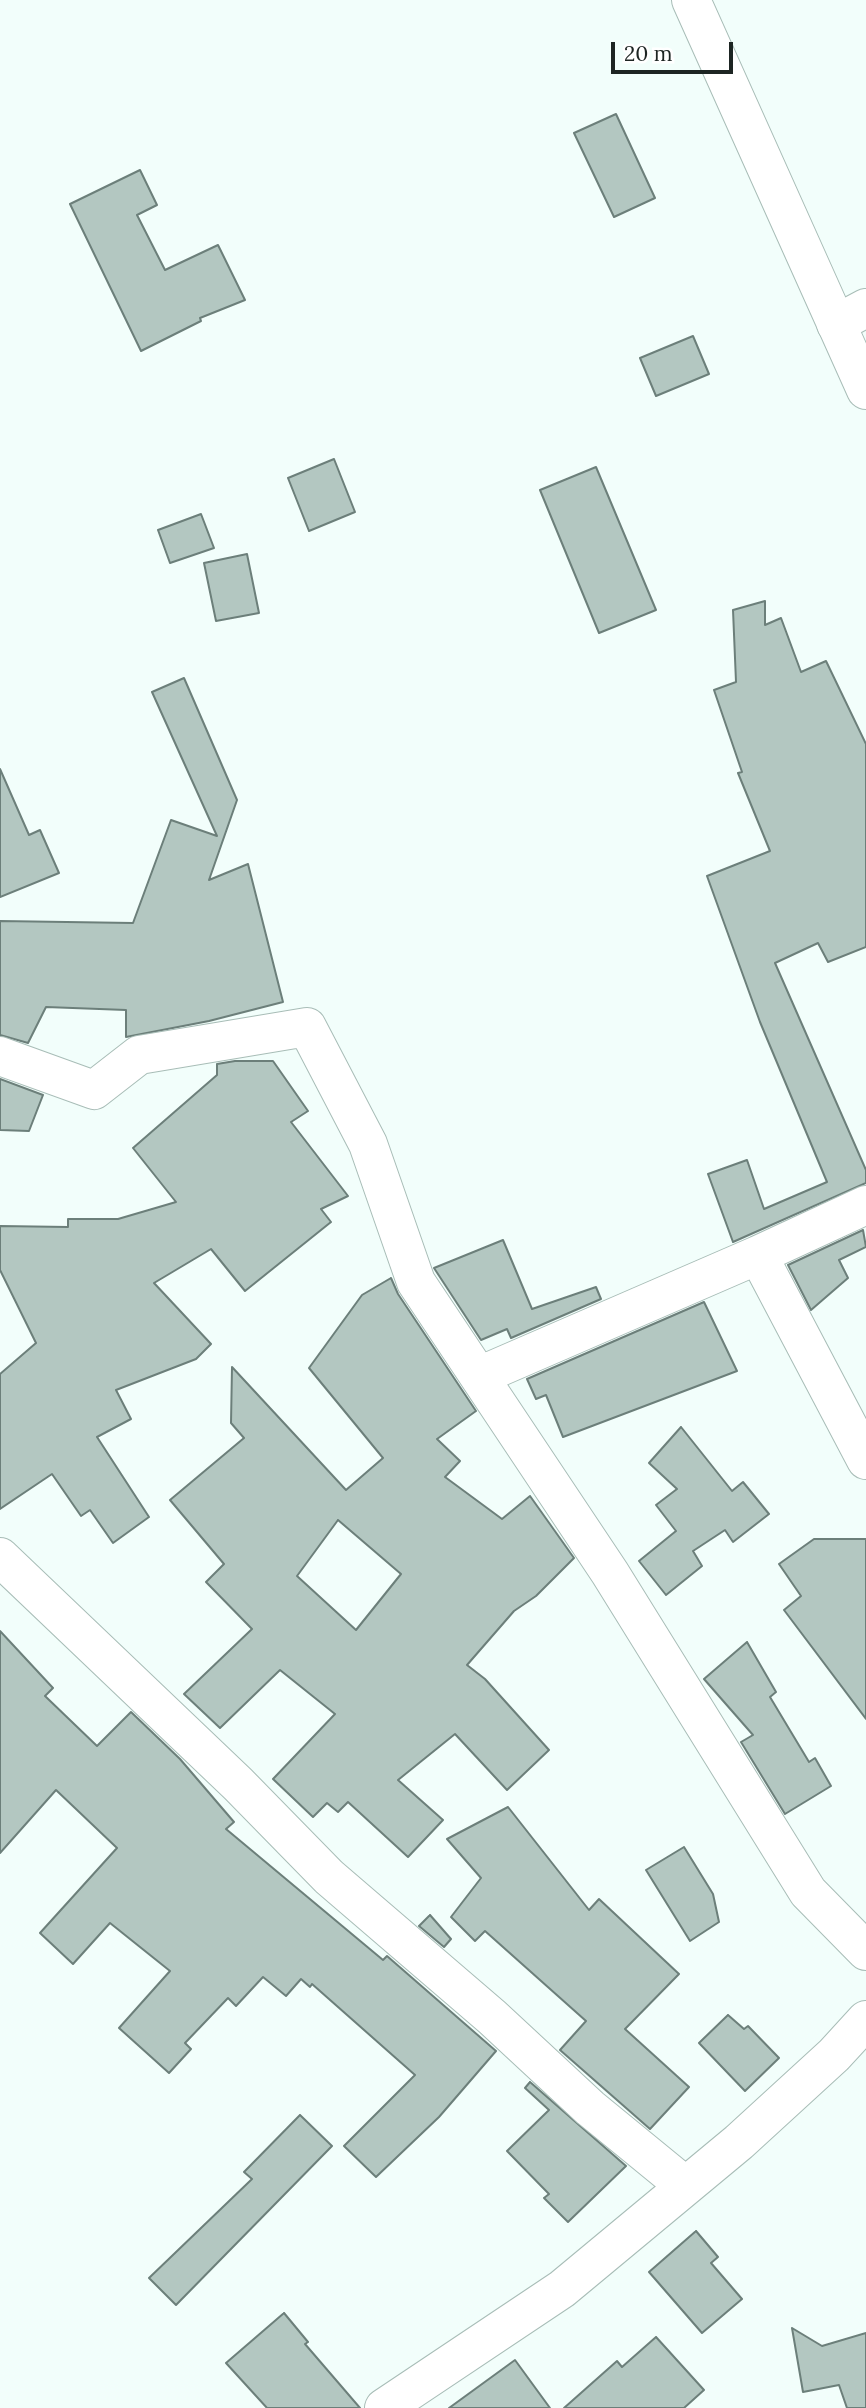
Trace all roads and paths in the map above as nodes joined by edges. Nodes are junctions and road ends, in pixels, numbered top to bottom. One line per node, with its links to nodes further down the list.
1 (691, 0): 2 (street)
2 (851, 316): 3 (street)
3 (866, 390)
4 (0, 1056): 7 (street)
5 (866, 1205): 6 (street)
6 (758, 1255): 7 (street); 8 (street)
7 (479, 1376): 10 (street)
8 (866, 1460)
9 (0, 1556): 12 (street)
10 (866, 1951)
11 (866, 2020): 12 (street)
12 (684, 2185): 13 (street)
13 (384, 2408)

